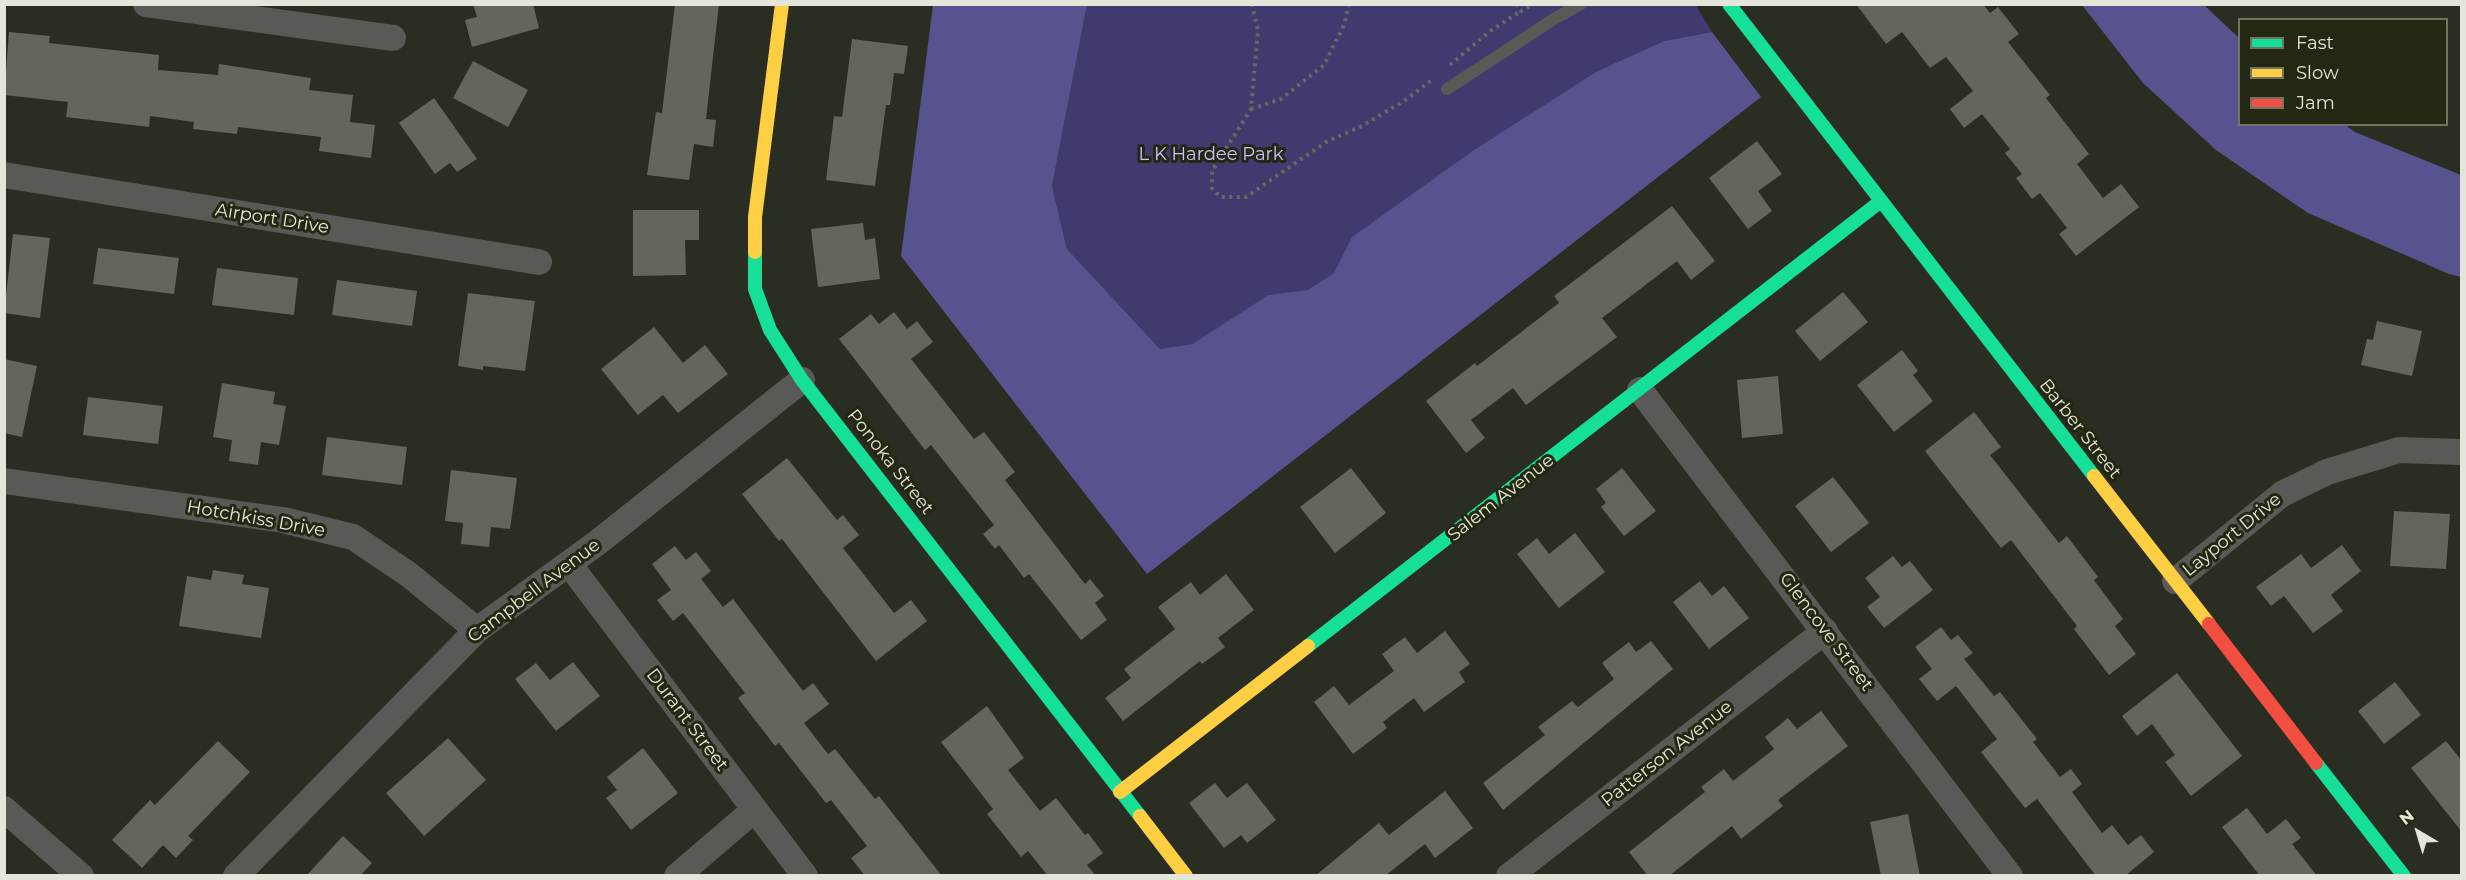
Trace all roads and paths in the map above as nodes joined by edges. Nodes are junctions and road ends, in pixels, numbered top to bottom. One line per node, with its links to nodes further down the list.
1 (146, 4): 10 (street)
2 (782, 4): 18 (street, Ponoka Street)
3 (1252, 4): 14 (path)
4 (1349, 4): 14 (path)
5 (1516, 4): 9 (path)
6 (1534, 4): 9 (path)
7 (1581, 4): 13 (lane)
8 (1729, 4): 16 (street, Barber Street)
9 (1521, 12): 11 (path)
10 (393, 38)
11 (1445, 69)
12 (1437, 75): 14 (path)
13 (1447, 88)
14 (1251, 109)
15 (4, 175): 17 (street, Airport Drive)
16 (1881, 201): 19 (street, Salem Avenue); 23 (street, Barber Street)
17 (539, 262)
18 (802, 380): 22 (street, Campbell Avenue); 26 (street, Ponoka Street)
19 (1641, 390): 25 (street, Glencove Street); 26 (street, Salem Avenue)
20 (2462, 452): 23 (street, Layport Drive)
21 (4, 481): 24 (street, Hotchkiss Drive)
22 (569, 564): 24 (street, Campbell Avenue); 28 (street, Durant Street)
23 (2175, 581): 36 (street, Barber Street)
24 (477, 630): 31 (street, Campbell Avenue)
25 (1826, 632): 29 (street, Glencove Street); 35 (street, Patterson Avenue)
26 (1120, 792): 34 (street, Ponoka Street)
27 (4, 809): 30 (street)
28 (754, 810): 32 (street); 33 (street, Durant Street)
29 (2006, 874)
30 (81, 876)
31 (236, 876)
32 (677, 876)
33 (805, 876)
34 (1186, 876)
35 (1509, 876)
36 (2403, 876)

